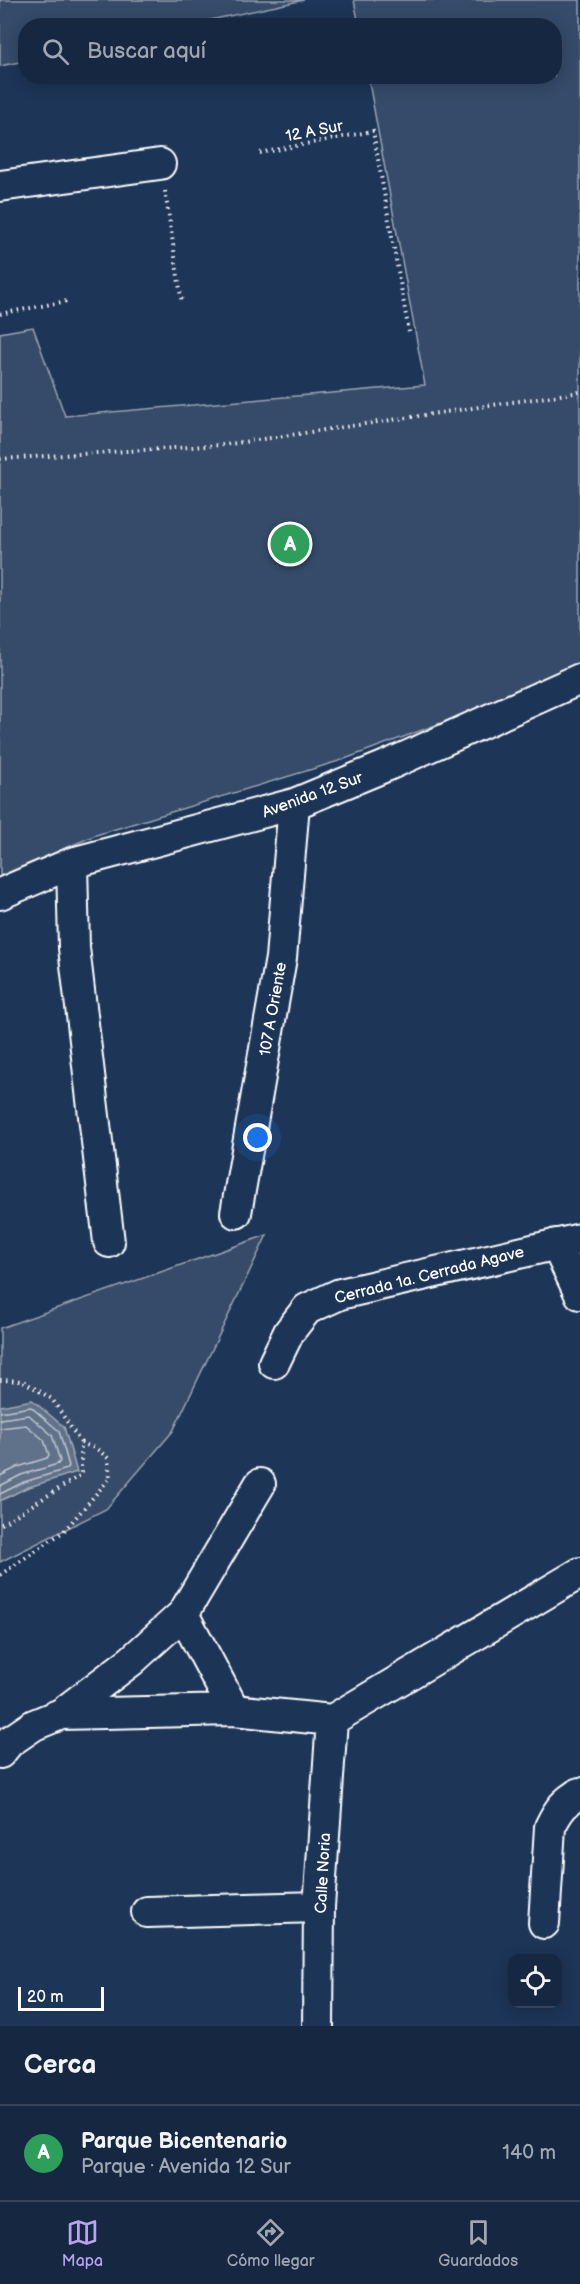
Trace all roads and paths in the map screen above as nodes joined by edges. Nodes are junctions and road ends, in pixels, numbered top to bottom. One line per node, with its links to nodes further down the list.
1 (260, 153): 7 (path, 12 A Sur)
2 (160, 164): 3 (street); 5 (path)
3 (0, 186)
4 (67, 301): 6 (path)
5 (182, 303)
6 (0, 314)
7 (409, 332)
8 (580, 392): 9 (path)
9 (0, 459)
10 (580, 679): 11 (street, Avenida 12 Sur)
11 (294, 804): 12 (street, Avenida 12 Sur); 14 (street, 107 A Oriente)
12 (72, 863): 13 (street, Avenida 12 Sur); 16 (street)
13 (0, 894)
14 (236, 1214)
15 (568, 1241): 17 (street); 18 (street, Cerrada 1a. Cerrada Agave)
16 (109, 1242)
17 (580, 1294)
18 (274, 1363)
19 (0, 1380): 20 (path)
20 (81, 1443): 22 (path); 24 (path)
21 (260, 1484): 25 (street)
22 (0, 1525)
23 (580, 1573): 28 (street)
24 (0, 1575)
25 (183, 1614): 26 (street); 27 (street)
26 (234, 1710): 27 (street); 28 (street)
27 (62, 1714): 29 (street)
28 (332, 1720): 31 (street, Calle Noria)
29 (0, 1753)
30 (580, 1792): 33 (street)
31 (319, 1908): 32 (street); 34 (street, Calle Noria)
32 (147, 1912)
33 (544, 1923)
34 (318, 2026)

